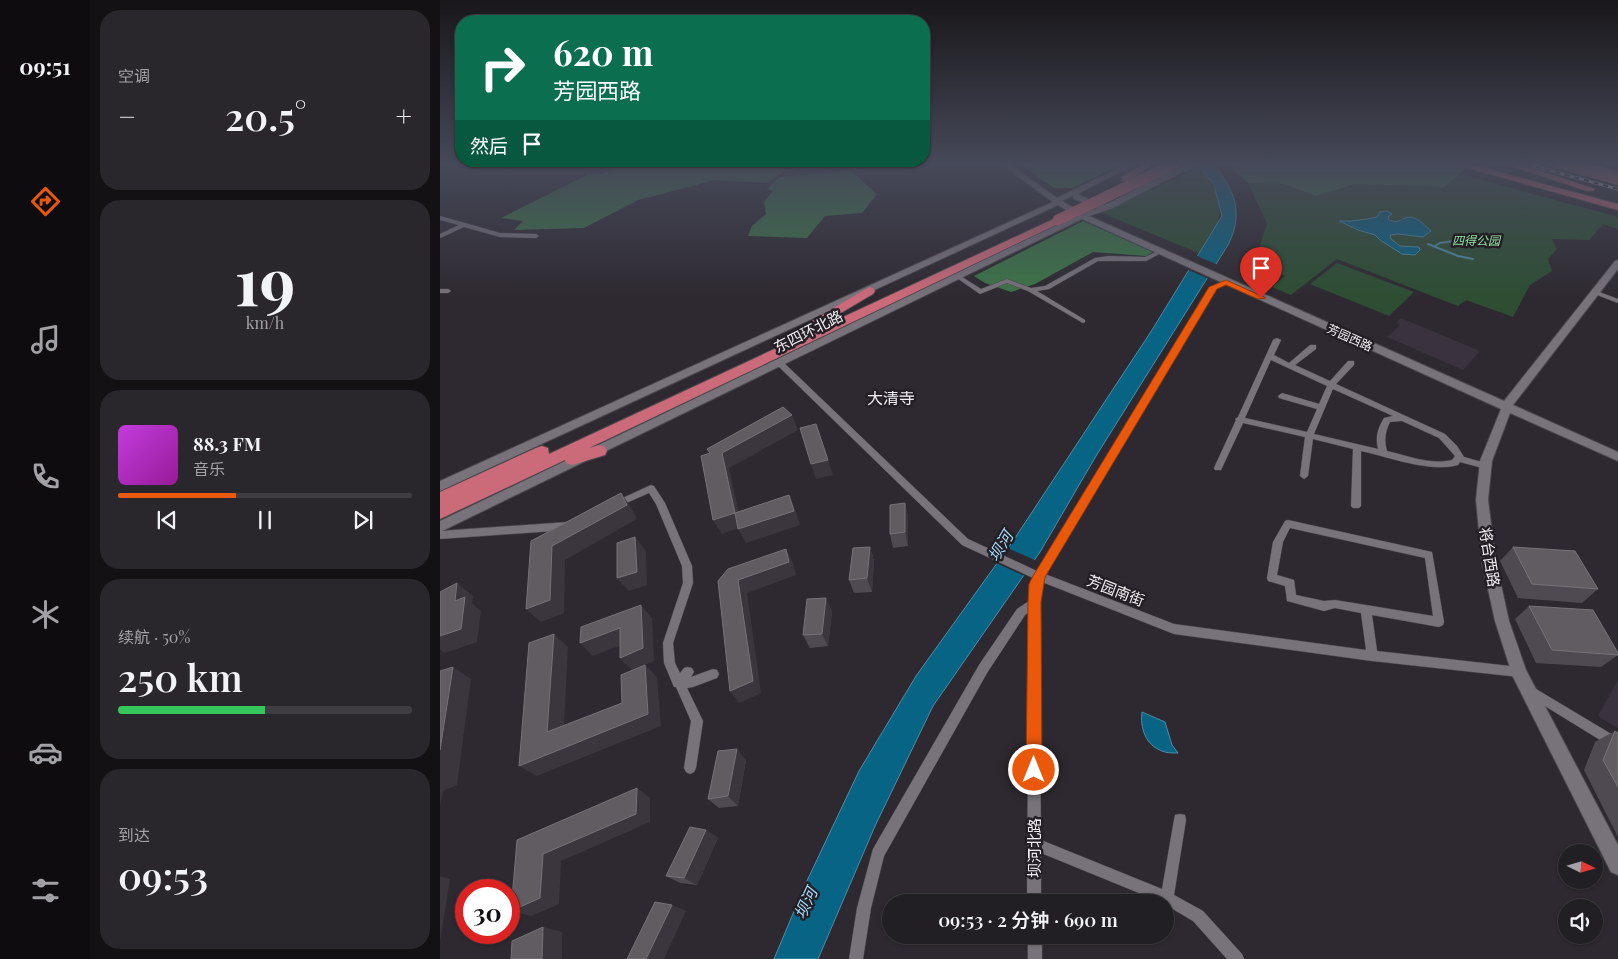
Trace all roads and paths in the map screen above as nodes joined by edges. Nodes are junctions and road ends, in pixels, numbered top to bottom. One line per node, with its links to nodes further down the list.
1 (1043, 209): 20 (street, 东四环北路)
2 (1070, 209): 8 (highway, 东四环北路)
3 (1073, 209): 6 (street)
4 (1074, 209): 8 (highway, 东四环北路, bridge)
5 (1102, 209): 6 (street, 东四环北路)
6 (1085, 215): 12 (street, 芳园西路); 13 (street, 芳园西路); 15 (street, 东四环北路)
7 (440, 218): 9 (street)
8 (1053, 218): 25 (highway, 东四环北路)
9 (463, 225): 10 (street); 11 (street)
10 (440, 236)
11 (536, 236)
12 (1160, 252): 13 (street, 芳园西路); 17 (street)
13 (1185, 261): 16 (street, 芳园西路)
14 (1618, 264): 21 (street, 将台西路)
15 (957, 276): 17 (street); 23 (street, 东四环北路)
16 (1224, 280): 34 (street, 芳园西路); 57 (street, 坝河北路)
17 (1030, 290): 24 (street)
18 (440, 291): 19 (street)
19 (448, 291)
20 (869, 291): 25 (highway); 49 (street, 东四环北路)
21 (1594, 292): 22 (street); 34 (street, 将台西路)
22 (1618, 301)
23 (890, 307): 25 (highway); 29 (street, 东四环北路)
24 (1083, 322)
25 (812, 330): 47 (highway, 东四环北路); 50 (highway, 东四环北路)
26 (1277, 340): 28 (street)
27 (1313, 347): 31 (street)
28 (1270, 356): 31 (street); 37 (street)
29 (779, 363): 41 (street, 东四环北路); 57 (street, 芳园南街)
30 (1351, 363): 32 (street)
31 (1290, 366): 32 (street)
32 (1331, 385): 35 (street); 36 (street)
33 (1282, 396): 35 (street)
34 (1508, 404): 40 (street, 芳园西路); 43 (street, 芳园西路); 45 (street, 将台西路)
35 (1322, 408): 38 (street)
36 (1402, 418): 42 (street); 44 (street)
37 (1239, 419): 38 (street); 46 (street)
38 (1309, 436): 39 (street); 48 (street)
39 (1358, 448): 42 (street); 51 (street)
40 (1618, 449)
41 (599, 451): 47 (highway); 55 (street, 东四环北路)
42 (1384, 454): 44 (street)
43 (1618, 457)
44 (1458, 458): 45 (street)
45 (1486, 466): 62 (street, 将台西路)
46 (1218, 468)
47 (528, 471): 53 (highway, 东四环北路)
48 (1304, 476)
49 (440, 486)
50 (440, 499)
51 (1356, 506)
52 (604, 511): 64 (street)
53 (440, 512)
54 (578, 523): 56 (street)
55 (440, 527)
56 (440, 535)
57 (1036, 574): 58 (street, 坝河北路); 60 (street, 芳园南街)
58 (1034, 602): 70 (street, 坝河北路); 77 (street)
59 (1366, 610): 59 (street); 60 (street)
60 (1372, 656): 62 (street, 芳园南街)
61 (688, 672): 64 (street)
62 (1519, 672): 65 (street, 将台西路)
63 (712, 674): 64 (street)
64 (678, 683): 66 (street); 68 (street)
65 (1527, 688): 67 (street); 71 (street, 将台西路)
66 (690, 690)
67 (1618, 745)
68 (690, 768)
69 (1180, 820): 74 (street)
70 (1034, 844): 72 (street, 坝河北路); 73 (street)
71 (1618, 865)
72 (1034, 894)
73 (1157, 894)
74 (1168, 894)
75 (1174, 902): 79 (street)
76 (1034, 944): 78 (street)
77 (856, 959)
78 (1035, 959)
79 (1237, 959)

